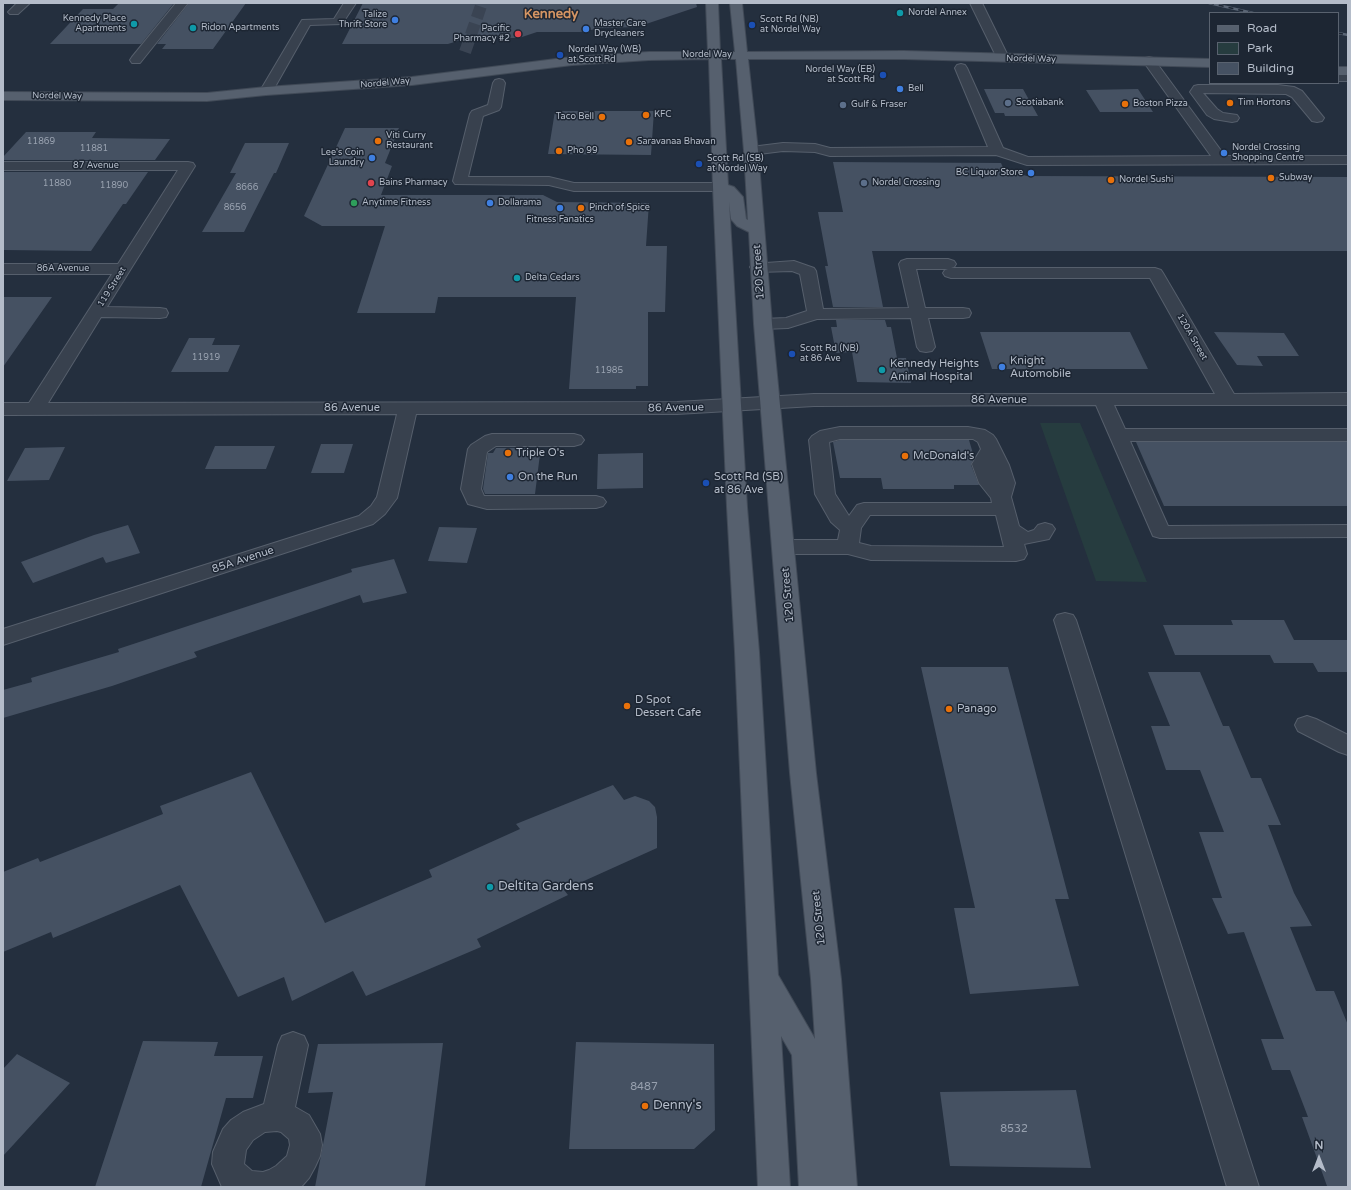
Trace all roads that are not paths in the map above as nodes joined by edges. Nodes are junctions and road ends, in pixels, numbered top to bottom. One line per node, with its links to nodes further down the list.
1 (24, 3): 7 (street)
2 (182, 3): 9 (street)
3 (350, 3): 21 (street)
4 (712, 3): 10 (main road)
5 (736, 3): 11 (main road, 120 Street)
6 (976, 3): 8 (street)
7 (14, 12)
8 (1003, 58): 11 (main road, Nordel Way); 12 (main road, Nordel Way)
9 (136, 60)
10 (715, 61): 11 (main road, Nordel Way); 18 (main road, Nordel Way); 21 (main road, Nordel Way); 33 (main road)
11 (742, 61): 14 (main road, Nordel Way); 27 (main road, 120 Street)
12 (1150, 61): 13 (main road, Nordel Way); 17 (street)
13 (1209, 63)
14 (834, 67)
15 (932, 68): 16 (main road, Nordel Way)
16 (961, 68): 17 (main road, Nordel Way); 28 (street)
17 (1157, 72): 19 (main road, Nordel Way); 30 (street)
18 (578, 73)
19 (1209, 73)
20 (500, 83): 33 (street)
21 (266, 91): 23 (main road, Nordel Way)
22 (3, 96): 23 (main road, Nordel Way)
23 (207, 97): 24 (main road, Nordel Way)
24 (300, 101)
25 (1232, 118): 26 (street)
26 (1317, 118)
27 (751, 151): 28 (street); 34 (main road, 120 Street)
28 (997, 151): 30 (street)
29 (1348, 160): 30 (street)
30 (1221, 161)
31 (3, 166): 32 (street, 87 Avenue)
32 (188, 166): 37 (street, 119 Street)
33 (720, 187): 34 (main road); 49 (main road)
34 (756, 230): 35 (main road, 120 Street)
35 (758, 267): 40 (street); 43 (main road, 120 Street)
36 (3, 269): 37 (street, 86A Avenue)
37 (123, 269): 38 (street, 119 Street)
38 (96, 312): 39 (street); 52 (street, 119 Street)
39 (160, 313)
40 (816, 314): 41 (street); 43 (street)
41 (919, 314): 42 (street); 44 (street); 47 (street, 120A Street)
42 (963, 314)
43 (763, 324): 48 (main road, 120 Street)
44 (926, 347)
45 (1348, 399): 47 (street, 86 Avenue)
46 (1103, 400): 47 (street, 86 Avenue); 48 (street, 86 Avenue); 53 (street)
47 (1228, 400)
48 (770, 403): 49 (street, 86 Avenue); 62 (main road, 120 Street)
49 (732, 406): 51 (street, 86 Avenue); 67 (main road)
50 (3, 408): 52 (street, 86 Avenue)
51 (408, 408): 52 (street, 86 Avenue); 64 (street, 85A Avenue)
52 (35, 409)
53 (1119, 435): 54 (street); 60 (street)
54 (1348, 435)
55 (574, 440): 56 (street)
56 (596, 502)
57 (1002, 503): 58 (street); 61 (street); 61 (street)
58 (1010, 529): 59 (street); 61 (street)
59 (1045, 529)
60 (1348, 530)
61 (849, 538): 62 (street)
62 (784, 547): 74 (main road, 120 Street)
63 (1065, 620): 75 (street)
64 (3, 637)
65 (1307, 725): 66 (street)
66 (1348, 746)
67 (763, 977): 72 (main road); 73 (main road)
68 (293, 1045): 69 (street)
69 (277, 1116): 70 (street); 71 (street)
70 (260, 1187)
71 (265, 1187)
72 (774, 1187)
73 (815, 1187)
74 (841, 1187)
75 (1243, 1187)

